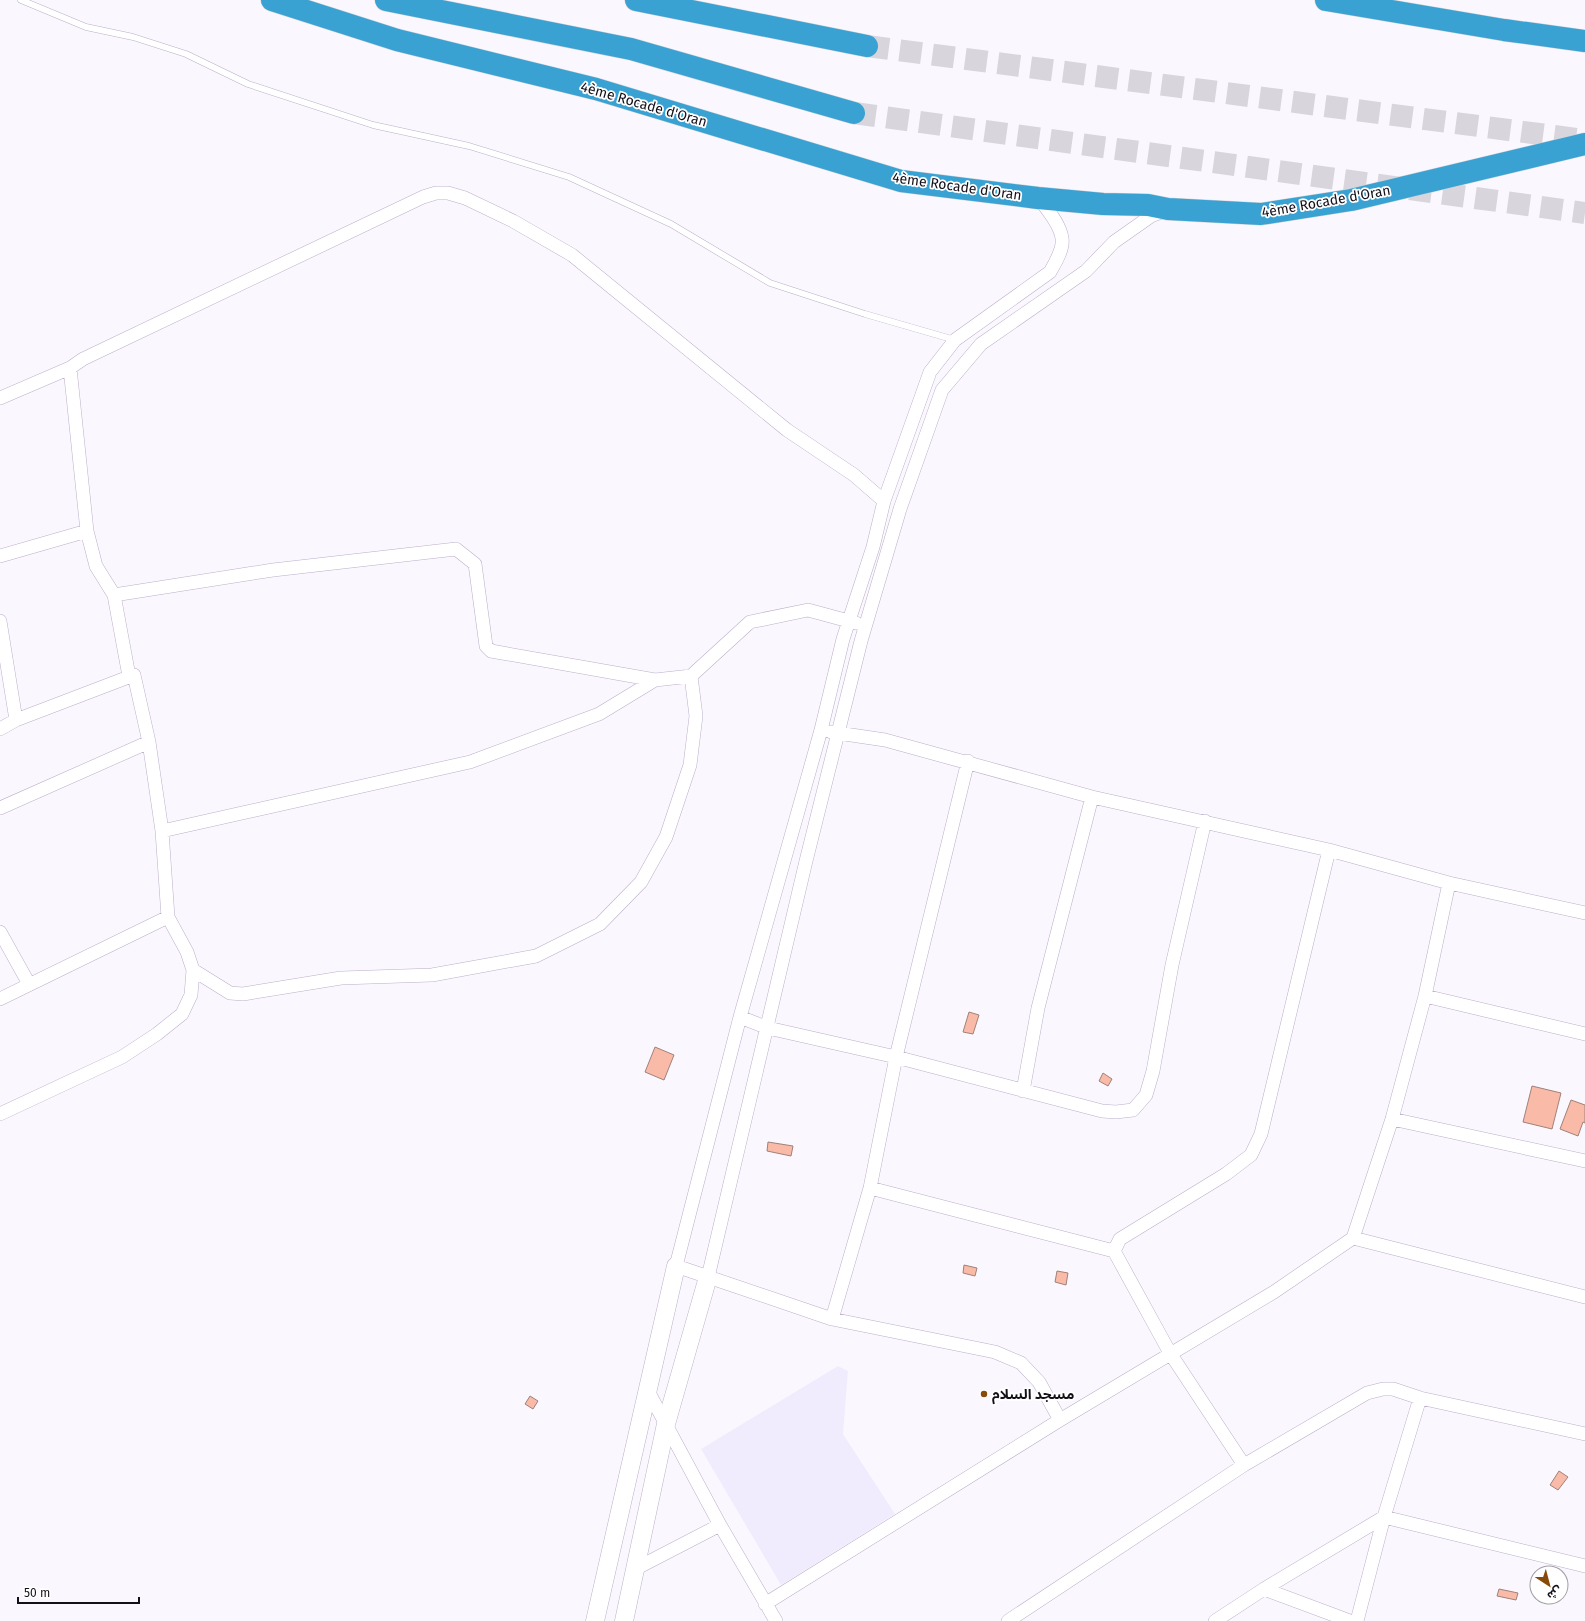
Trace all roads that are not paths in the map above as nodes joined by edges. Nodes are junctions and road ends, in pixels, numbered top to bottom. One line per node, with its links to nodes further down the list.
1 (21, 0): 13 (lane)
2 (272, 0): 10 (highway, 4ème Rocade d'Oran)
3 (386, 0): 8 (highway)
4 (636, 0): 7 (highway)
5 (1326, 0): 6 (highway)
6 (1585, 41)
7 (868, 46)
8 (854, 113)
9 (1585, 144): 11 (highway, 4ème Rocade d'Oran)
10 (1038, 198): 11 (highway, 4ème Rocade d'Oran); 12 (street)
11 (1168, 209): 14 (street)
12 (966, 331): 13 (street); 14 (street)
13 (955, 340): 17 (street)
14 (981, 344): 23 (street)
15 (70, 368): 16 (street); 17 (street); 18 (street)
16 (0, 398)
17 (884, 501): 22 (street)
18 (87, 531): 19 (street); 20 (street)
19 (0, 556)
20 (114, 596): 24 (street); 26 (street)
21 (0, 621): 27 (street)
22 (849, 621): 23 (street); 25 (street); 29 (street)
23 (865, 627): 30 (street)
24 (129, 676): 27 (street); 31 (street)
25 (691, 676): 26 (street); 42 (street)
26 (655, 680): 36 (street)
27 (16, 720): 28 (street)
28 (0, 729)
29 (821, 730): 30 (street); 46 (street)
30 (838, 734): 32 (street); 47 (street)
31 (149, 742): 34 (street); 36 (street)
32 (968, 762): 33 (street); 49 (street)
33 (1092, 796): 35 (street); 50 (street)
34 (0, 808)
35 (1205, 821): 37 (street); 50 (street)
36 (162, 831): 40 (street)
37 (1329, 850): 38 (street); 56 (street)
38 (1449, 883): 39 (street); 44 (street)
39 (1585, 913)
40 (168, 917): 42 (street); 43 (street)
41 (0, 932): 43 (street)
42 (193, 970): 51 (street)
43 (29, 984): 45 (street)
44 (1425, 996): 48 (street); 52 (street)
45 (0, 999)
46 (740, 1017): 47 (street); 57 (street)
47 (768, 1028): 49 (street); 58 (street)
48 (1585, 1034)
49 (896, 1057): 50 (street); 54 (street)
50 (1023, 1091)
51 (0, 1114)
52 (1392, 1119): 53 (street); 55 (street)
53 (1585, 1162)
54 (870, 1188): 56 (street); 60 (street)
55 (1353, 1238): 59 (street); 61 (street)
56 (1114, 1251): 61 (street)
57 (676, 1266): 58 (street); 62 (main road)
58 (708, 1277): 60 (street); 65 (main road)
59 (1585, 1297)
60 (832, 1319): 64 (street)
61 (1170, 1353): 64 (street); 67 (street)
62 (648, 1391): 65 (street); 74 (main road)
63 (1420, 1398): 66 (street); 67 (street); 68 (street)
64 (1060, 1420): 73 (street)
65 (666, 1424): 69 (street); 71 (main road)
66 (1585, 1434)
67 (1244, 1465): 77 (street)
68 (1384, 1517): 70 (street); 72 (street); 80 (street)
69 (720, 1524): 71 (street); 73 (street)
70 (1585, 1566)
71 (635, 1569): 75 (main road)
72 (1264, 1589): 78 (street); 79 (street)
73 (765, 1604): 76 (street)
74 (595, 1621)
75 (624, 1621)
76 (776, 1621)
77 (1008, 1621)
78 (1215, 1621)
79 (1350, 1621)
80 (1357, 1621)

